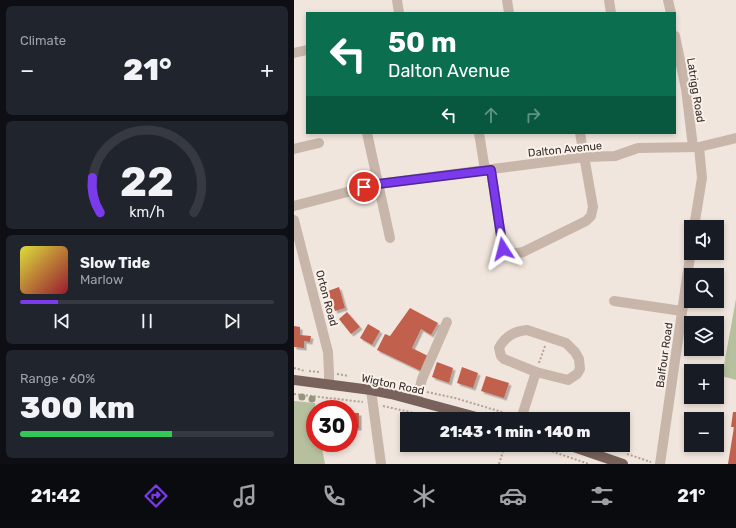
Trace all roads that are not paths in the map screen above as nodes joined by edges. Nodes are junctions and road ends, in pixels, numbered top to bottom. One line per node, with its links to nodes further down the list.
1 (397, 0): 5 (street)
2 (507, 0): 6 (street)
3 (609, 0): 7 (street)
4 (668, 0): 8 (street)
5 (399, 12)
6 (509, 12)
7 (611, 12)
8 (671, 12)
9 (676, 47): 17 (street, Latrigg Road)
10 (306, 50): 11 (street)
11 (294, 53)
12 (366, 134): 21 (street)
13 (479, 134): 20 (street)
14 (580, 134): 19 (street)
15 (736, 138): 17 (street, Dalton Avenue)
16 (319, 143): 18 (street)
17 (696, 147): 19 (street, Dalton Avenue); 24 (street)
18 (294, 149)
19 (585, 157): 20 (street, Dalton Avenue); 20 (street)
20 (488, 170): 21 (street, Dalton Avenue)
21 (378, 184): 22 (street, Dalton Avenue); 25 (street)
22 (294, 206)
23 (294, 220): 32 (street, Orton Road)
24 (695, 220)
25 (390, 238)
26 (690, 260): 28 (street, Balfour Road)
27 (614, 301): 28 (street)
28 (682, 311): 40 (street, Balfour Road)
29 (447, 322): 34 (street)
30 (536, 372): 30 (street); 36 (street)
31 (294, 380): 32 (main road, Wigton Road)
32 (328, 384): 33 (main road, Wigton Road)
33 (371, 390): 34 (main road, Wigton Road); 38 (street)
34 (417, 400): 35 (main road, Wigton Road)
35 (459, 412)
36 (523, 412)
37 (588, 452): 39 (main road)
38 (381, 464)
39 (623, 464)
40 (660, 464)

